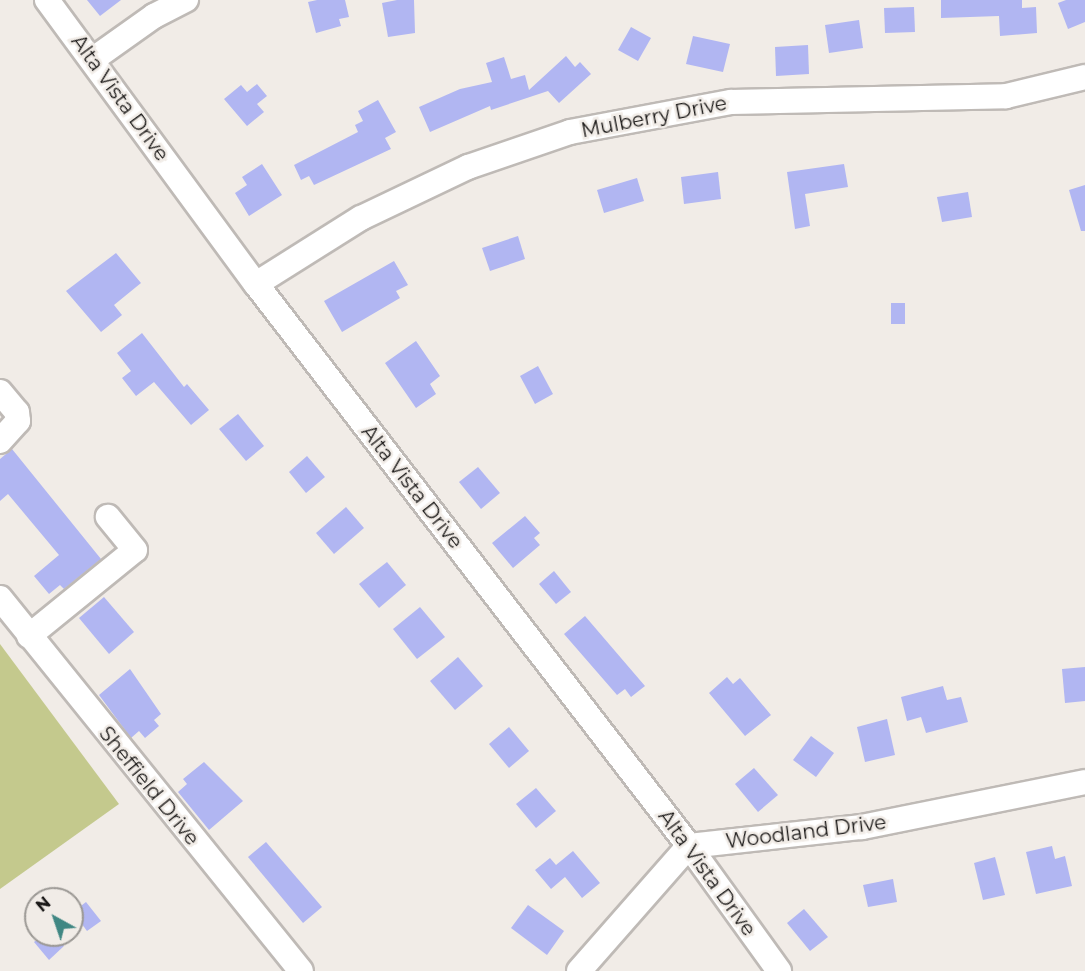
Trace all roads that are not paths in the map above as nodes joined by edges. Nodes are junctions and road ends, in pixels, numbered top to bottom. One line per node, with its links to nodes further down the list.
1 (48, 0): 3 (street, Alta Vista Drive)
2 (186, 0): 3 (street)
3 (92, 60): 5 (street, Alta Vista Drive)
4 (1085, 77): 5 (street, Mulberry Drive)
5 (256, 284): 12 (street, Alta Vista Drive)
6 (0, 392): 7 (street)
7 (0, 441)
8 (108, 517): 10 (street)
9 (0, 598): 10 (street, Sheffield Drive)
10 (29, 636): 13 (street, Sheffield Drive)
11 (1085, 782): 12 (street, Woodland Drive)
12 (689, 846): 14 (street); 15 (street, Alta Vista Drive)
13 (301, 971)
14 (579, 971)
15 (779, 971)

